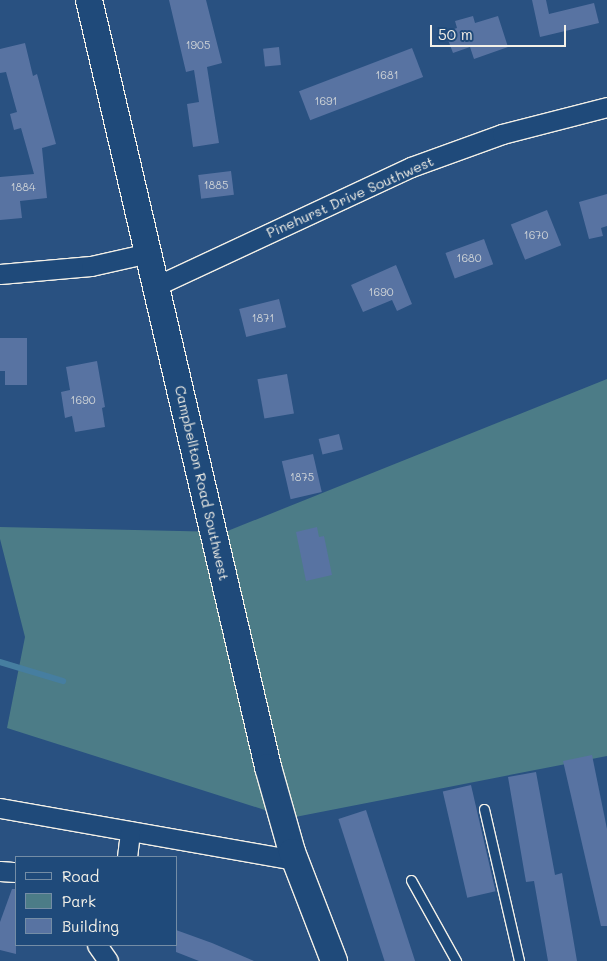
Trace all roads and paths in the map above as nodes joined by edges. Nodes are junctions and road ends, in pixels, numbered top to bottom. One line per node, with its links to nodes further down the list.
1 (89, 0): 3 (main road, Campbellton Road Southwest)
2 (607, 107): 5 (street, Pinehurst Drive Southwest)
3 (148, 252): 4 (street); 5 (main road, Campbellton Road Southwest)
4 (0, 274)
5 (156, 286): 10 (main road, Campbellton Road Southwest)
6 (0, 808): 8 (street)
7 (484, 809): 18 (lane)
8 (130, 831): 9 (street); 10 (street)
9 (127, 856)
10 (295, 860): 16 (main road, Campbellton Road Southwest)
11 (0, 871): 12 (street)
12 (15, 872)
13 (411, 880): 17 (lane)
14 (98, 946): 15 (street)
15 (108, 961)
16 (334, 961)
17 (456, 961)
18 (518, 961)

